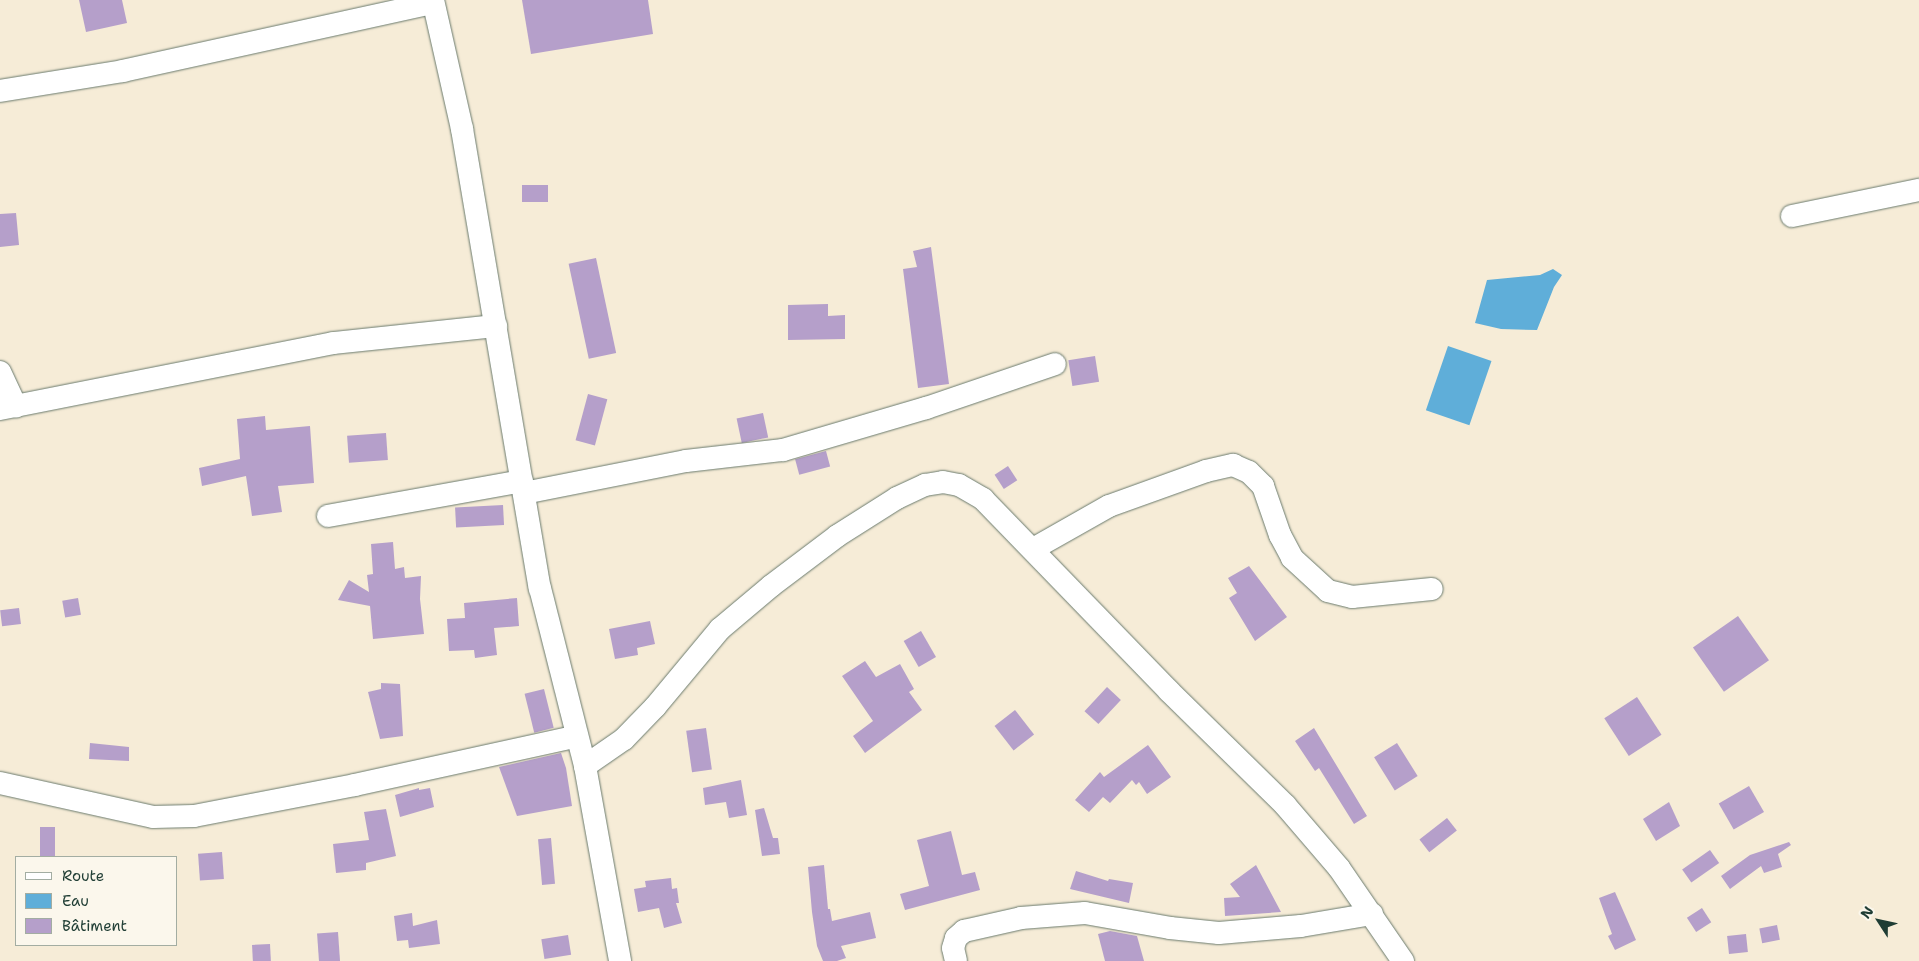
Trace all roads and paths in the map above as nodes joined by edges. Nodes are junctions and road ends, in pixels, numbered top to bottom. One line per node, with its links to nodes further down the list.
1 (433, 2): 2 (street); 5 (street)
2 (0, 91)
3 (1919, 190): 4 (street)
4 (1792, 216)
5 (496, 326): 8 (street); 9 (street)
6 (1055, 364): 9 (street)
7 (0, 372): 8 (street)
8 (8, 408)
9 (523, 487): 10 (street); 13 (street)
10 (328, 516)
11 (1033, 549): 12 (street); 14 (street); 16 (street)
12 (1432, 589)
13 (577, 736): 14 (street); 15 (street)
14 (585, 766): 17 (street)
15 (0, 783)
16 (1372, 914): 18 (street); 19 (street)
17 (620, 961)
18 (956, 961)
19 (1403, 961)

